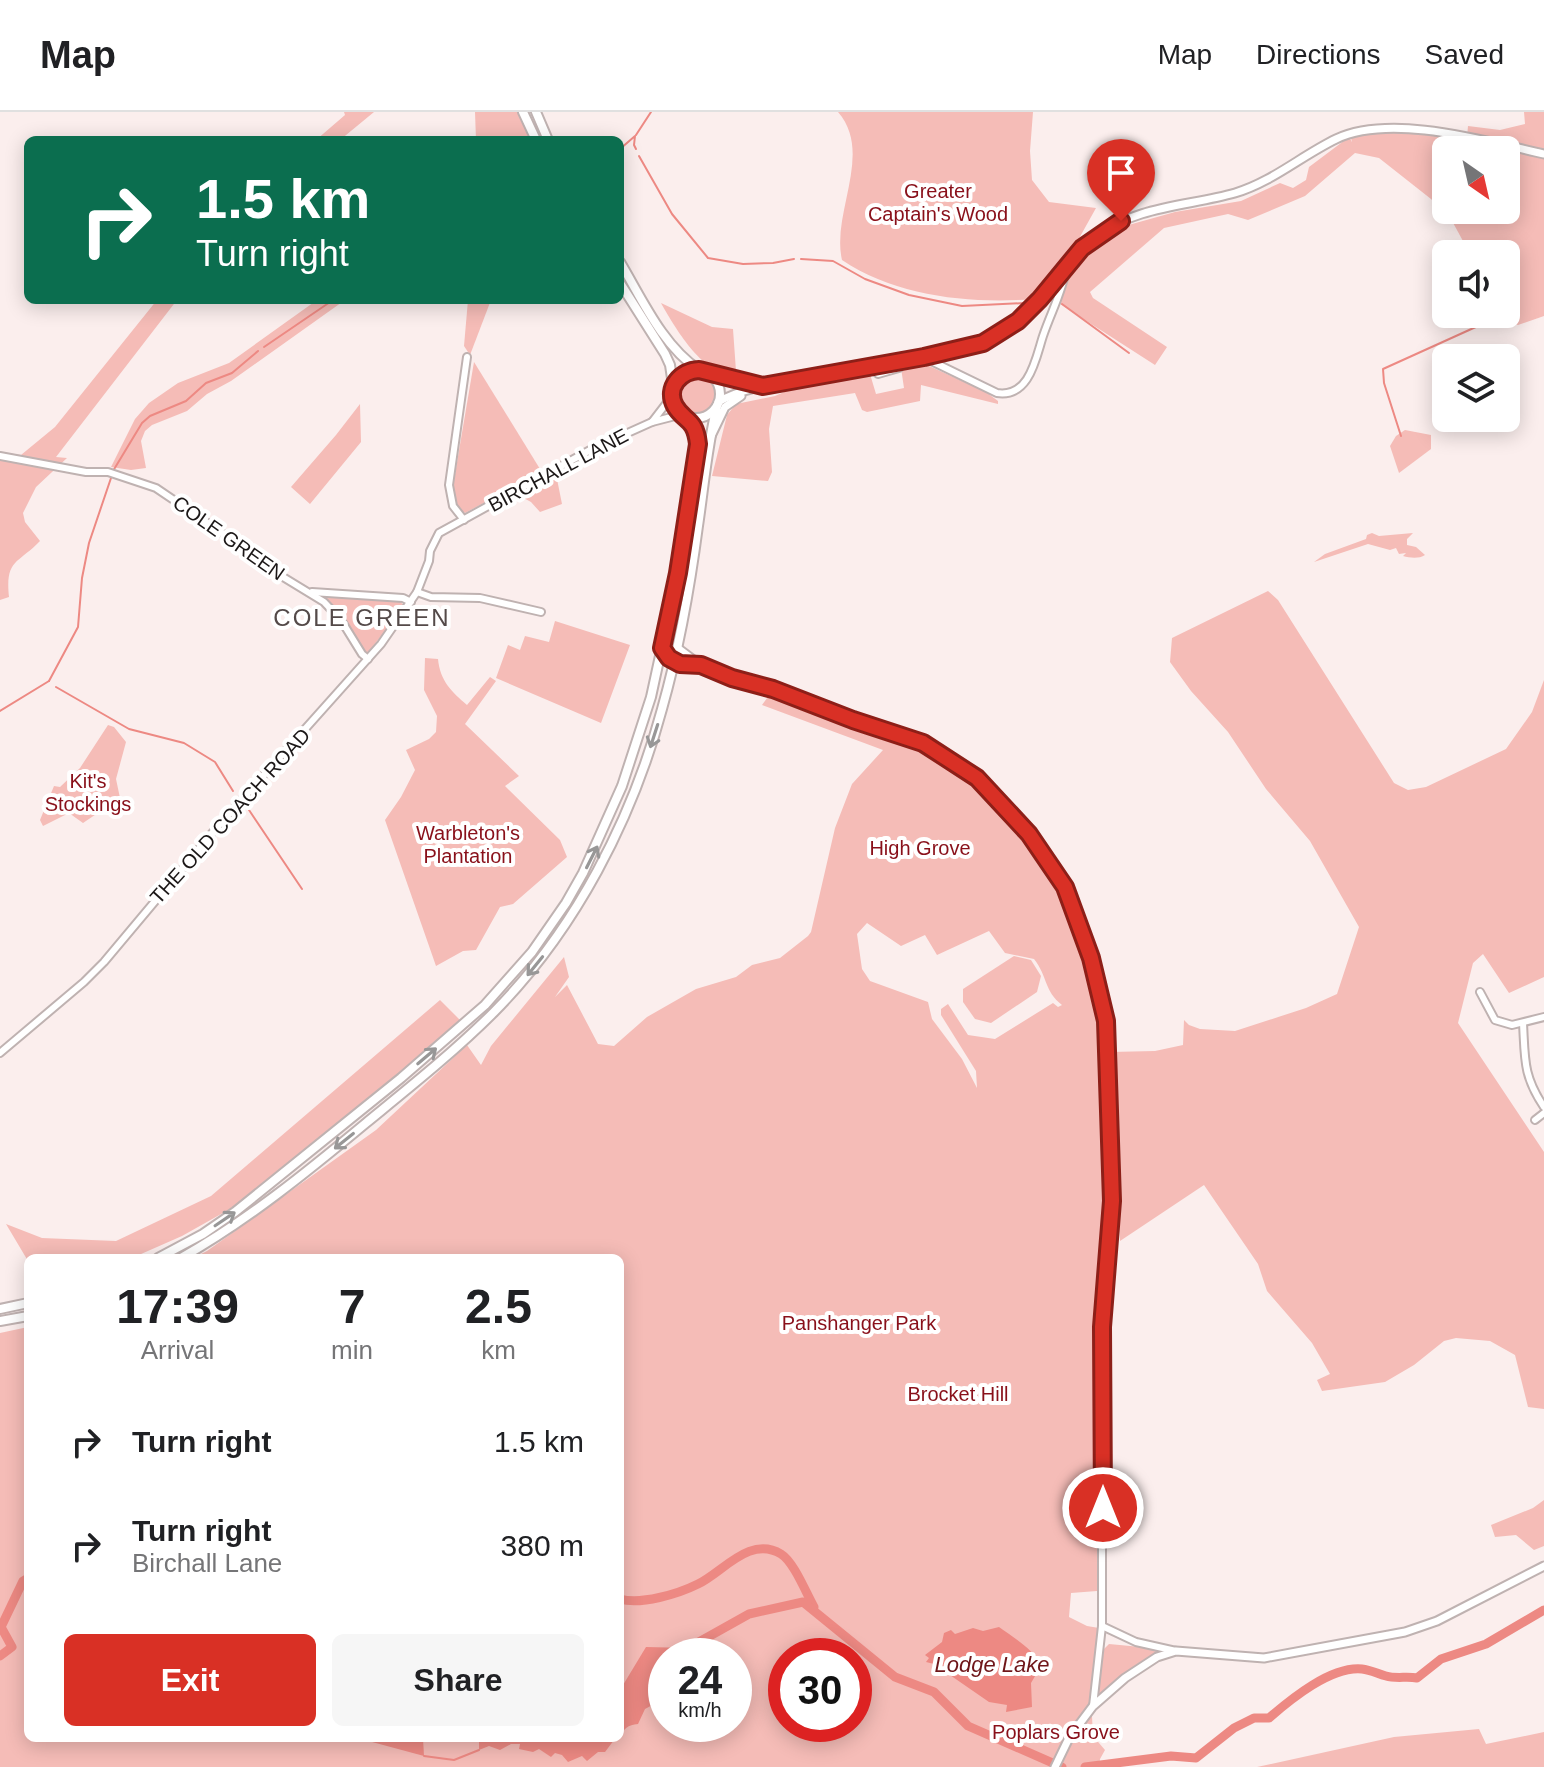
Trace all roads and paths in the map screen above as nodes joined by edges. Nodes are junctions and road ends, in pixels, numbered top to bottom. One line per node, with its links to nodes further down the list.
1 (523, 112): 3 (highway)
2 (536, 112): 4 (highway)
3 (534, 136)
4 (546, 136)
5 (1544, 154): 6 (main road)
6 (1067, 265): 10 (main road); 10 (street)
7 (624, 268): 11 (highway)
8 (624, 289): 13 (highway)
9 (467, 357): 19 (street)
10 (924, 357): 12 (main road)
11 (704, 372): 12 (main road); 13 (highway); 14 (highway)
12 (760, 387): 14 (main road); 17 (main road)
13 (673, 391): 15 (highway); 16 (street, BIRCHALL LANE)
14 (718, 404): 15 (highway); 17 (highway)
15 (685, 416): 16 (street, BIRCHALL LANE); 25 (highway)
16 (652, 422): 19 (street, BIRCHALL LANE)
17 (709, 440): 24 (highway)
18 (0, 456): 20 (street, COLE GREEN)
19 (464, 520): 21 (street, THE OLD COACH ROAD)
20 (311, 592): 22 (street); 26 (street, COLE GREEN)
21 (417, 592): 22 (street, THE OLD COACH ROAD); 23 (street)
22 (411, 602): 26 (street, THE OLD COACH ROAD)
23 (541, 612)
24 (677, 647): 27 (highway); 28 (street)
25 (662, 648): 27 (street); 35 (highway, one-way to 25)
26 (368, 659): 32 (street, THE OLD COACH ROAD)
27 (674, 660): 28 (street); 36 (highway, one-way to 36)
28 (701, 665): 42 (street)
29 (1480, 992): 31 (street)
30 (1544, 1017): 31 (street)
31 (1523, 1023): 33 (street)
32 (0, 1053)
33 (1544, 1110): 34 (street)
34 (1535, 1120)
35 (166, 1254)
36 (187, 1254)
37 (24, 1304): 38 (highway)
38 (0, 1309)
39 (24, 1317): 40 (highway)
40 (0, 1321)
41 (1544, 1566): 43 (main road)
42 (1102, 1626): 43 (street); 44 (street)
43 (1176, 1651): 44 (main road)
44 (1093, 1706): 45 (main road)
45 (1057, 1764)

